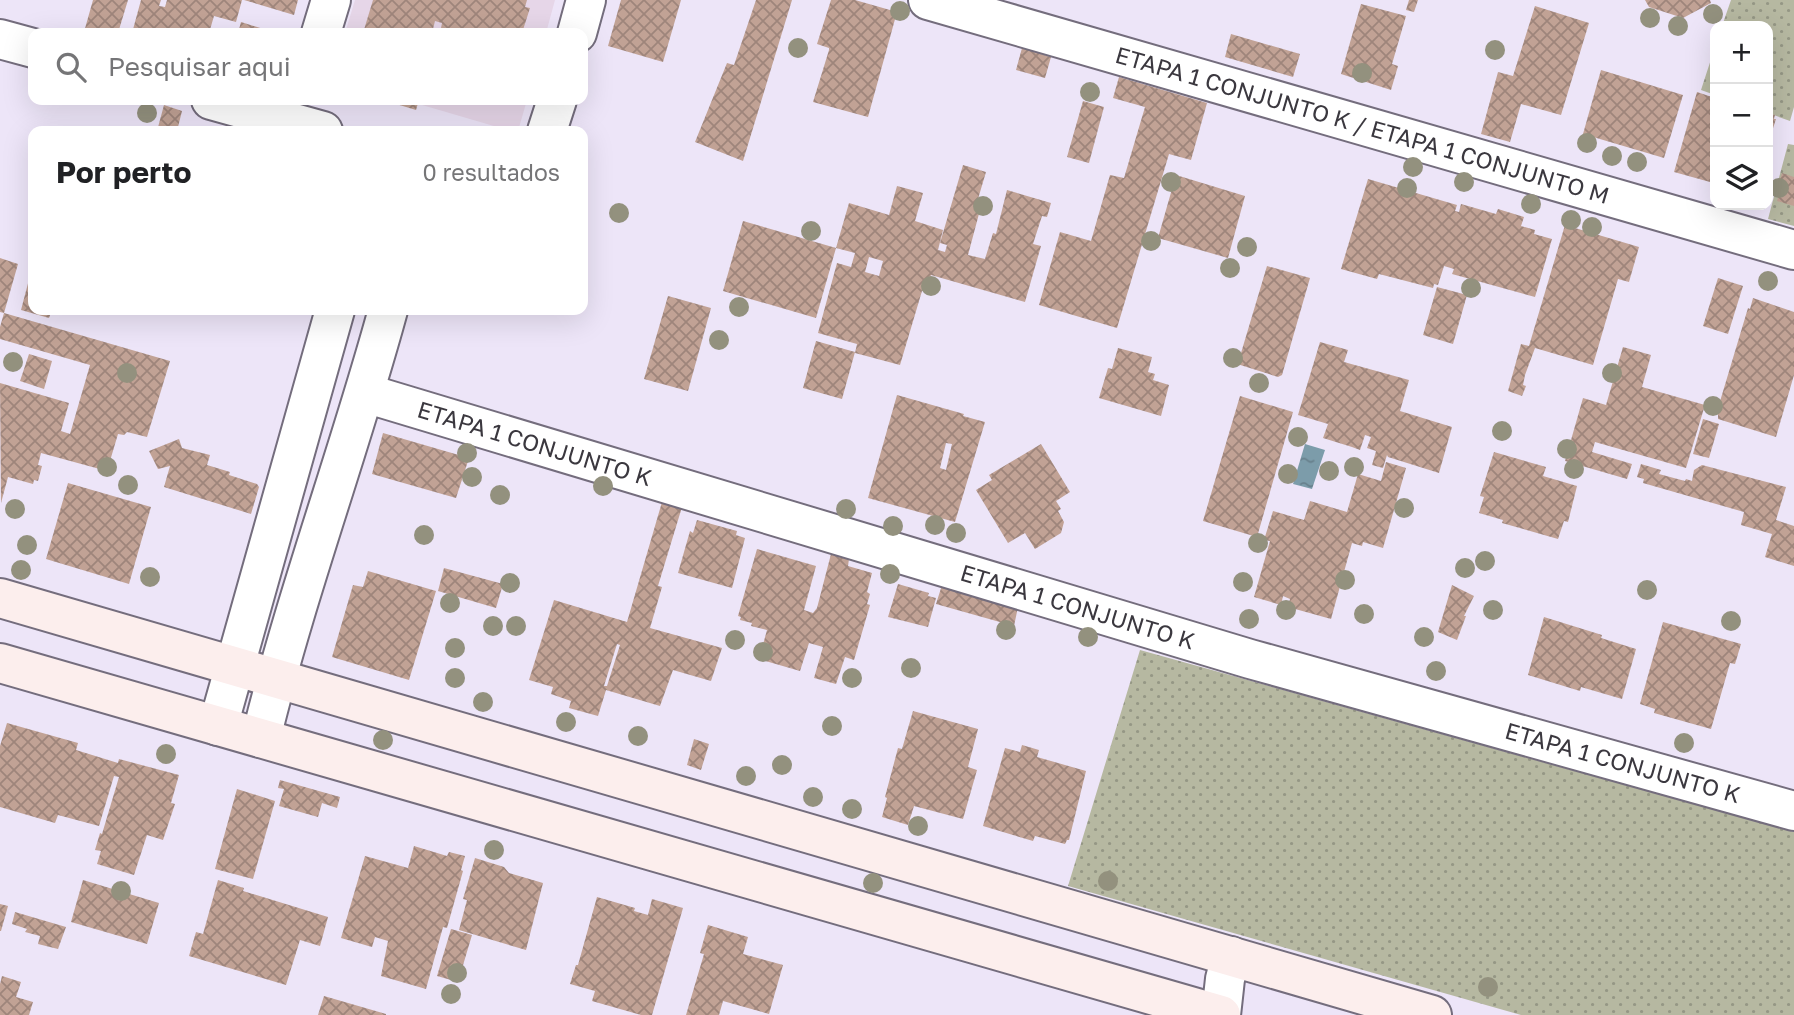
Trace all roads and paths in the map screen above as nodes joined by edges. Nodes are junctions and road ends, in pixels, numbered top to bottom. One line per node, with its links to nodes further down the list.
1 (331, 0): 4 (street)
2 (586, 0): 5 (street)
3 (929, 0): 12 (street, ETAPA 1 CONJUNTO K / ETAPA 1 CONJUNTO M)
4 (323, 28)
5 (578, 28)
6 (0, 38): 7 (street)
7 (28, 46)
8 (237, 105): 10 (street)
9 (556, 105): 11 (street)
10 (306, 118)
11 (549, 126)
12 (1794, 250)
13 (334, 315): 18 (street)
14 (387, 315): 15 (street)
15 (365, 393): 19 (street); 22 (street, ETAPA 1 CONJUNTO K)
16 (0, 598): 18 (street)
17 (0, 663): 20 (street)
18 (233, 666): 19 (street); 20 (street)
19 (276, 678): 21 (street); 23 (street)
20 (218, 726): 21 (street)
21 (261, 738): 24 (street)
22 (1794, 811)
23 (1231, 956): 24 (street); 25 (street)
24 (1221, 1015)
25 (1432, 1015)

